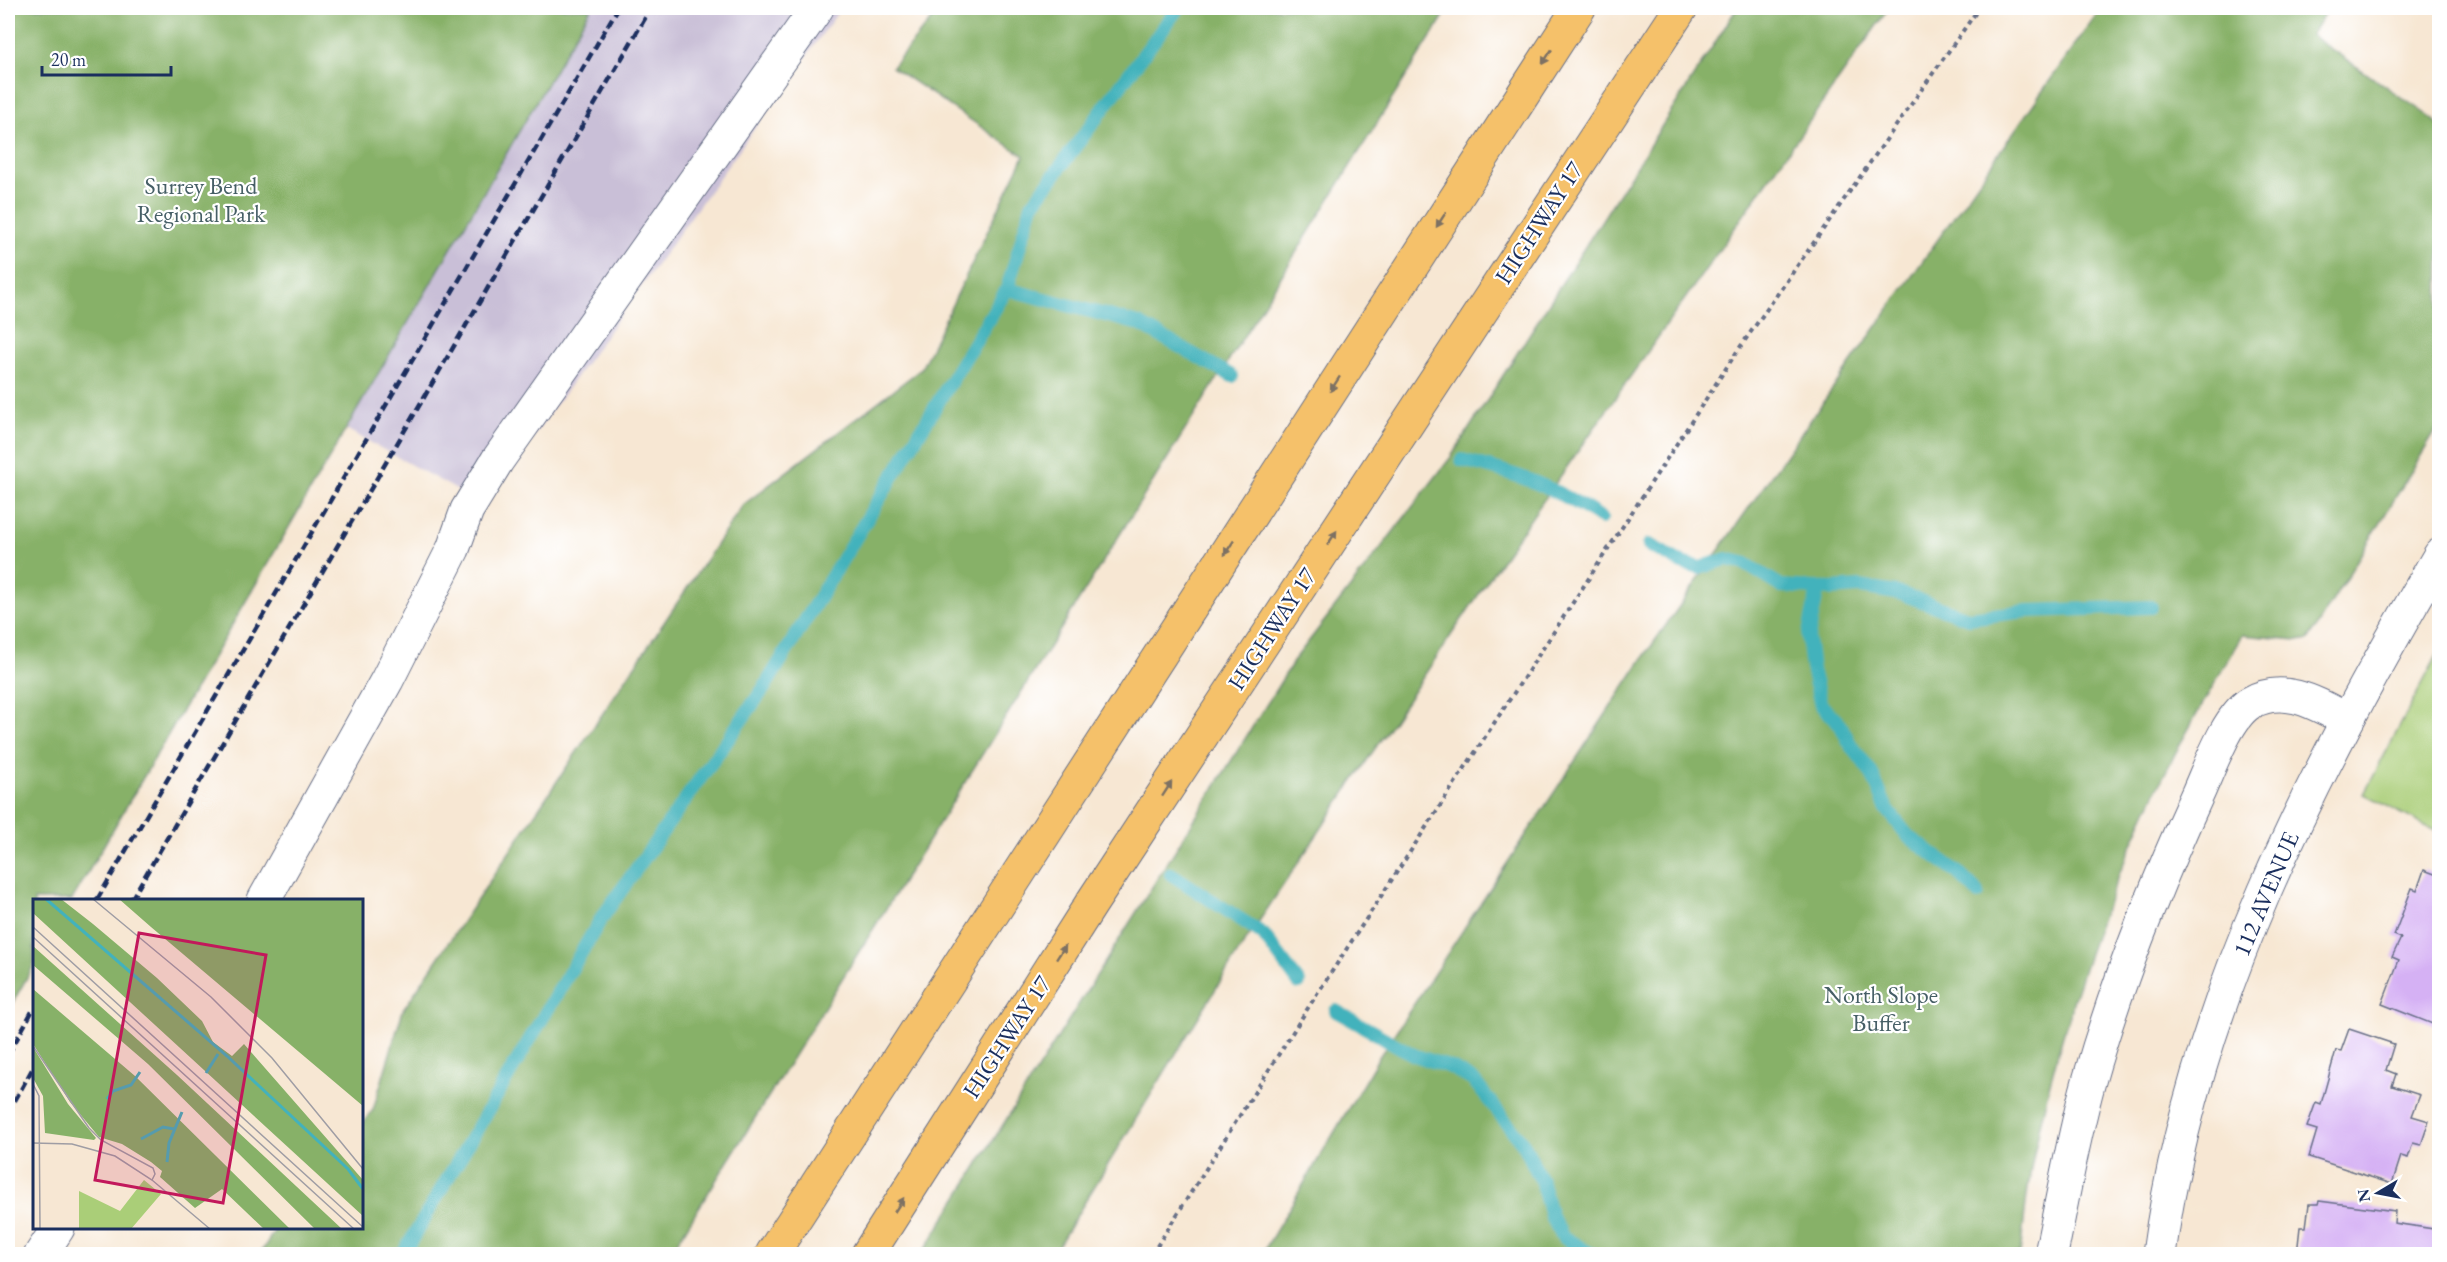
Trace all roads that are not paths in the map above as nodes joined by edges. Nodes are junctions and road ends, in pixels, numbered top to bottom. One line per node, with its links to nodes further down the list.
1 (817, 8): 6 (street)
2 (1579, 8): 9 (highway, one-way to 9)
3 (1681, 8): 10 (highway, HIGHWAY 17, one-way to 3)
4 (2438, 557): 5 (street, 112 AVENUE)
5 (2347, 720): 11 (street); 12 (street, 112 AVENUE)
6 (265, 899)
7 (57, 1229): 8 (street)
8 (42, 1254)
9 (772, 1254)
10 (868, 1254)
11 (2051, 1254)
12 (2158, 1254)

